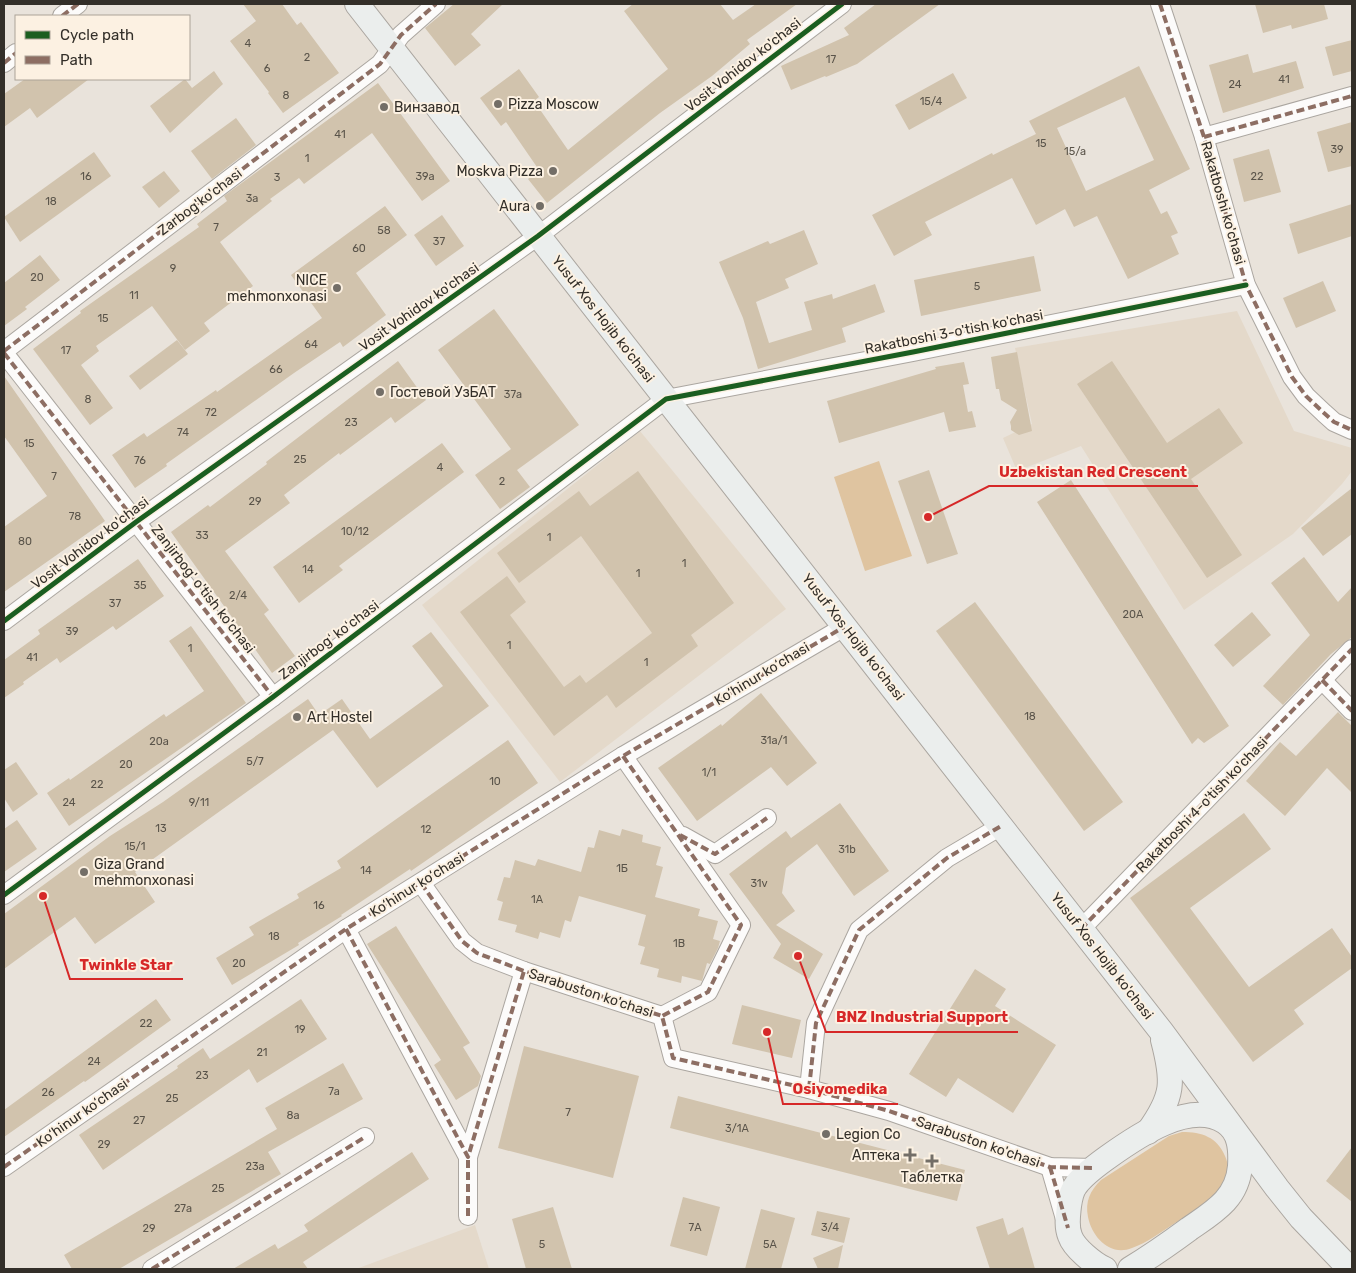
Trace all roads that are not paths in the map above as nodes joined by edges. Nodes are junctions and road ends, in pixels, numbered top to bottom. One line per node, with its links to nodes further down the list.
1 (78, 4): 6 (street)
2 (356, 4): 7 (main road, Yusuf Xos Hojib ko'chasi)
3 (436, 4): 7 (street, Zarbog'ko'chasi)
4 (842, 4): 12 (street, Vosit Vohidov ko'chasi)
5 (1160, 4): 11 (street, Rakatboshi ko'chasi)
6 (63, 15)
7 (392, 48): 12 (main road, Yusuf Xos Hojib ko'chasi); 14 (street, Zarbog'ko'chasi)
8 (15, 54): 9 (street)
9 (4, 63)
10 (1352, 96): 11 (street)
11 (1204, 137): 13 (street, Rakatboshi ko'chasi)
12 (538, 236): 15 (main road, Yusuf Xos Hojib ko'chasi); 17 (street, Vosit Vohidov ko'chasi)
13 (1246, 285): 15 (street, Rakatboshi 3-o'tish ko'chasi); 16 (street, Rakatboshi ko'chasi)
14 (4, 352): 17 (street, Zanjirbog' o'tish ko'chasi)
15 (666, 399): 19 (main road, Yusuf Xos Hojib ko'chasi); 22 (street, Zanjirbogʻ koʻchasi)
16 (1352, 430)
17 (136, 522): 18 (street, Vosit Vohidov ko'chasi); 22 (street, Zanjirbog' o'tish ko'chasi)
18 (4, 621)
19 (844, 626): 24 (street, Ko‘hinur ko‘chasi); 26 (main road, Yusuf Xos Hojib ko'chasi)
20 (1352, 649): 21 (street, Rakatboshi 4-o'tish ko'chasi)
21 (1322, 680): 23 (street); 30 (street, Rakatboshi 4-o'tish ko'chasi)
22 (273, 697): 29 (street, Zanjirbogʻ koʻchasi)
23 (1352, 711)
24 (623, 756): 27 (street); 28 (street, Ko‘hinur ko‘chasi)
25 (766, 818): 27 (street)
26 (1001, 826): 30 (main road, Yusuf Xos Hojib ko'chasi); 35 (street)
27 (678, 834): 33 (street)
28 (421, 883): 31 (street, Ko‘hinur ko‘chasi); 32 (street, Sarabuston ko'chasi)
29 (4, 895)
30 (1081, 929): 34 (main road, Yusuf Xos Hojib ko'chasi)
31 (346, 930): 39 (street); 40 (street, Ko‘hinur ko‘chasi)
32 (524, 971): 33 (street, Sarabuston ko'chasi); 39 (street)
33 (662, 1016): 35 (street, Sarabuston ko'chasi)
34 (1161, 1030): 36 (main road, Yusuf Xos Hojib ko'chasi); 37 (main road)
35 (809, 1089): 41 (street, Sarabuston ko'chasi)
36 (1235, 1131): 37 (main road); 48 (main road); 49 (main road, Yusuf Xos Hojib ko'chasi)
37 (1148, 1132): 42 (main road)
38 (365, 1137): 45 (street)
39 (468, 1157): 43 (street)
40 (4, 1167)
41 (1050, 1167): 42 (street, Sarabuston ko'chasi); 44 (street, Sarabuston ko'chasi)
42 (1094, 1168): 44 (main road)
43 (468, 1216)
44 (1068, 1228): 46 (main road, Sarabuston ko'chasi); 47 (main road)
45 (152, 1269)
46 (1074, 1269)
47 (1105, 1269)
48 (1130, 1269)
49 (1350, 1269)

